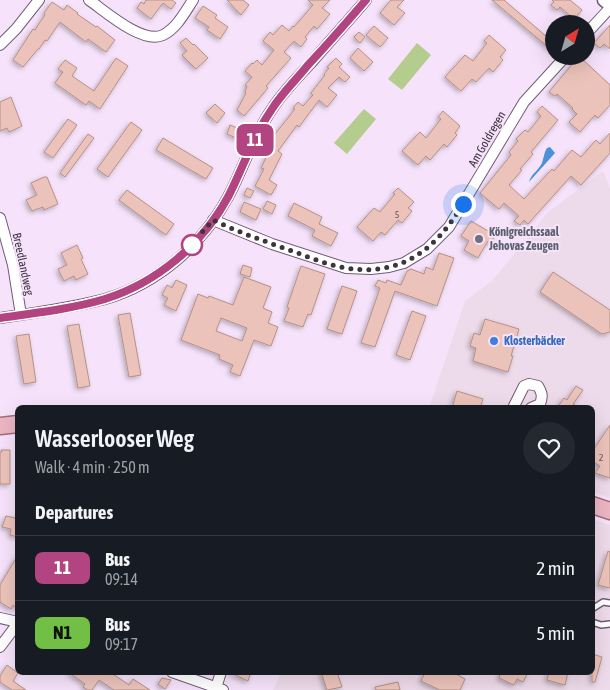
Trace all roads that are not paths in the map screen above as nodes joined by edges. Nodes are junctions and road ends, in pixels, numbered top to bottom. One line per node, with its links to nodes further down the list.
1 (39, 0): 8 (street)
2 (89, 0): 3 (street)
3 (193, 0)
4 (366, 0): 11 (street)
5 (604, 0): 6 (street)
6 (610, 7): 7 (street)
7 (595, 24)
8 (0, 45)
9 (558, 65): 11 (street, Am Goldregen)
10 (0, 218): 12 (street, Breedlandweg)
11 (213, 220): 12 (street)
12 (21, 315): 13 (street)
13 (0, 318)
14 (514, 405): 15 (street)
15 (538, 405)
16 (15, 424): 17 (main road)
17 (0, 426)
18 (595, 506): 19 (main road)
19 (610, 511)
20 (610, 603): 21 (lane)
21 (595, 606)
22 (0, 618): 23 (street)
23 (15, 622)
24 (595, 623): 25 (lane)
25 (610, 624)
26 (15, 627): 27 (street)
27 (0, 647)
28 (180, 675): 30 (street)
29 (221, 675): 30 (street)
30 (219, 689)

